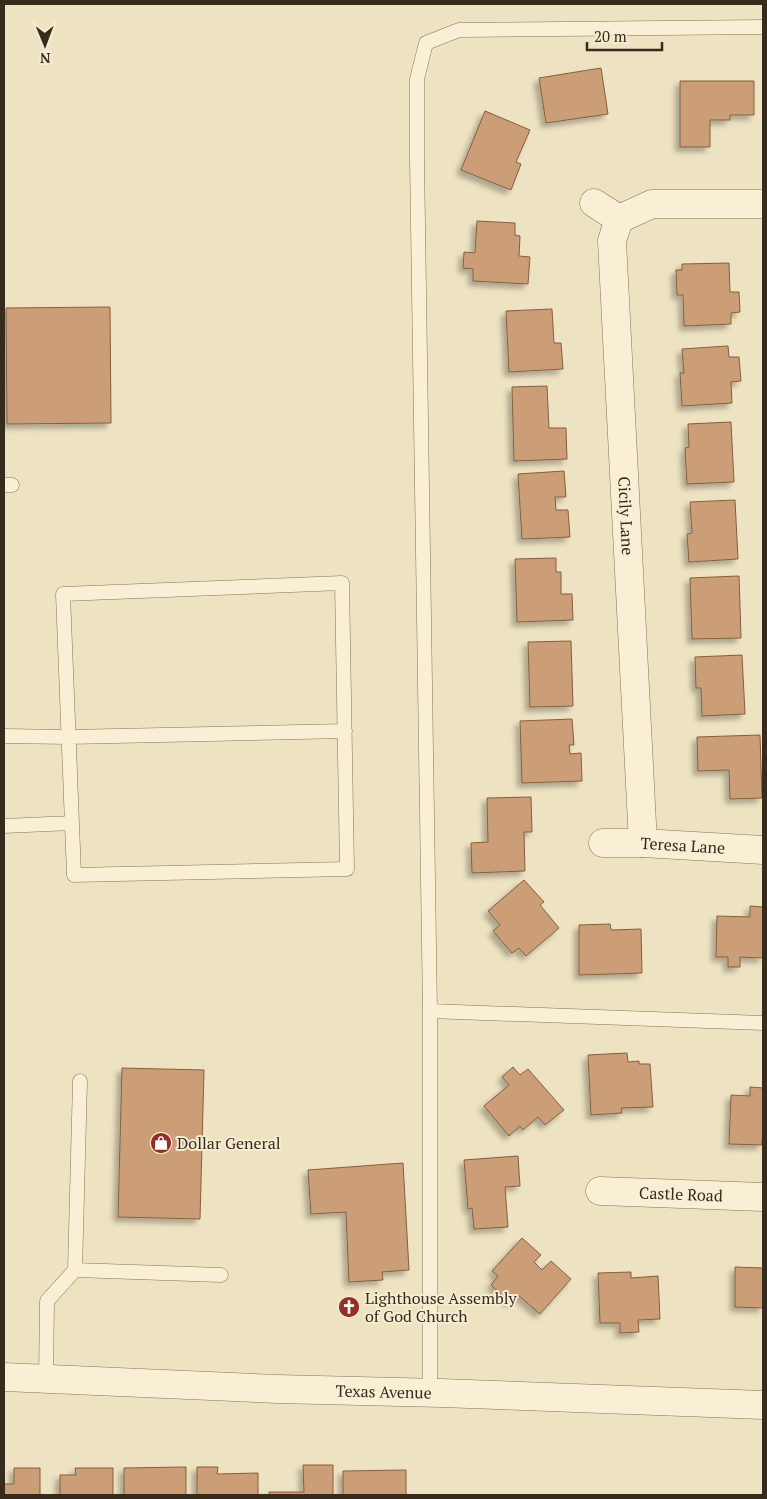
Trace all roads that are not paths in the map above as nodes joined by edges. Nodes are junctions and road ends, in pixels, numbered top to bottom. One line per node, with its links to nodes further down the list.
1 (763, 27): 13 (lane)
2 (594, 203): 4 (street)
3 (763, 204): 4 (street)
4 (619, 219): 11 (street, Cicily Lane)
5 (345, 731): 7 (lane); 7 (lane); 8 (lane)
6 (4, 736): 7 (lane)
7 (68, 737): 8 (lane)
8 (72, 824): 9 (lane)
9 (4, 826)
10 (603, 843): 11 (street, Teresa Lane)
11 (643, 843): 12 (street, Teresa Lane)
12 (763, 850)
13 (430, 1011): 14 (lane); 22 (lane)
14 (763, 1024)
15 (80, 1081): 18 (lane)
16 (600, 1191): 17 (street, Castle Road)
17 (763, 1197)
18 (75, 1270): 19 (lane); 21 (lane)
19 (220, 1275)
20 (4, 1377): 21 (street, Texas Avenue)
21 (46, 1379): 22 (street, Texas Avenue)
22 (430, 1392): 23 (street, Texas Avenue)
23 (763, 1405)

